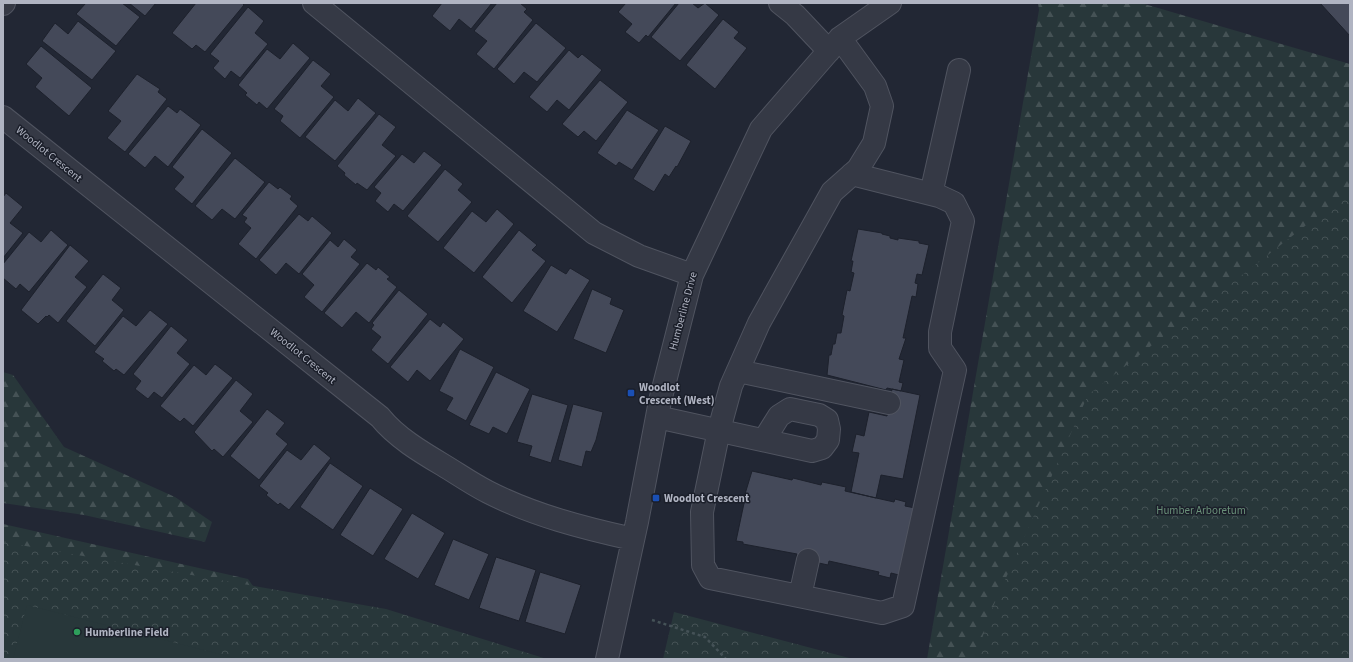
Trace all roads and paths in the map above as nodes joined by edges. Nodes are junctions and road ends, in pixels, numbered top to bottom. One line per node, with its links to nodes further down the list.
1 (314, 3): 9 (street)
2 (780, 3): 4 (street)
3 (890, 3): 4 (street, Humberline Drive)
4 (834, 45): 7 (street); 9 (street, Humberline Drive)
5 (959, 70): 8 (street)
6 (3, 117): 15 (street, Woodlot Crescent)
7 (852, 174): 8 (street); 10 (street)
8 (932, 194): 17 (street)
9 (692, 275): 12 (street, Humberline Drive)
10 (738, 370): 11 (street); 13 (street)
11 (889, 403)
12 (657, 417): 13 (street); 15 (street, Humberline Drive)
13 (719, 430): 14 (street); 17 (street)
14 (764, 440)
15 (633, 538): 19 (street, Humberline Drive)
16 (808, 560): 17 (street)
17 (800, 596)
18 (652, 620): 20 (path)
19 (607, 659)
20 (726, 659)

